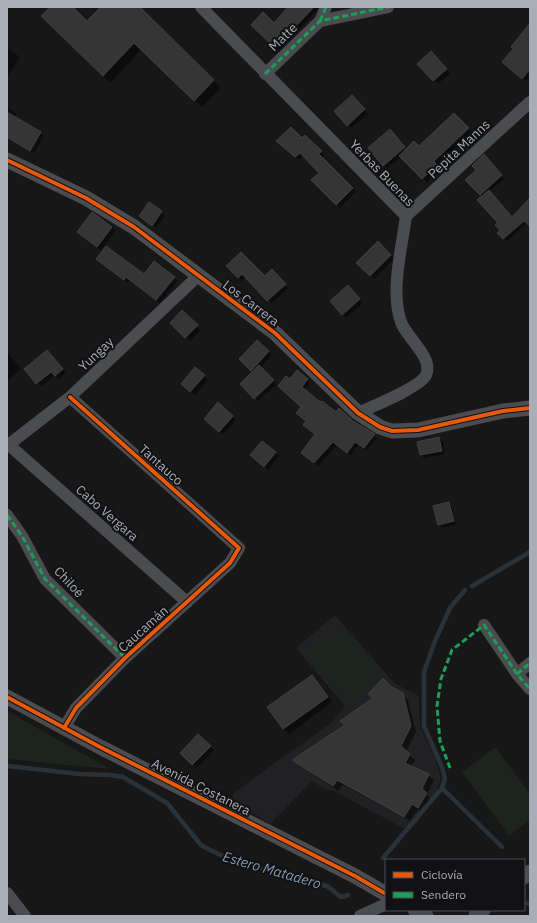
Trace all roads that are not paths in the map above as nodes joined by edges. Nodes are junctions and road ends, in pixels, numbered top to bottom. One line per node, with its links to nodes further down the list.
1 (200, 7): 5 (street, Yerbas Buenas)
2 (326, 7): 4 (street, Matte)
3 (388, 7): 4 (street)
4 (320, 21): 5 (street, Matte)
5 (265, 74): 8 (street, Yerbas Buenas)
6 (530, 102): 8 (street, Pepita Manns)
7 (7, 160): 9 (street, Los Carrera)
8 (406, 216): 12 (street, Yerbas Buenas)
9 (198, 276): 10 (street, Yungay); 12 (street, Los Carrera)
10 (70, 397): 13 (street, Yungay); 15 (street, Tantauco)
11 (530, 408): 12 (street, Los Carrera)
12 (358, 413)
13 (8, 446): 16 (street, Cabo Vergara)
14 (7, 515): 18 (street, Chiloé)
15 (239, 548): 16 (street, Caucamán)
16 (187, 602): 18 (street, Caucamán)
17 (484, 625): 20 (street)
18 (125, 658): 23 (street, Caucamán)
19 (530, 663): 20 (street)
20 (517, 674): 21 (street)
21 (530, 689)
22 (7, 697): 23 (street, Avenida Costanera)
23 (64, 728): 25 (street, Avenida Costanera)
24 (7, 893): 28 (street)
25 (385, 893)
26 (385, 904): 29 (street)
27 (417, 911): 30 (street)
28 (25, 916)
29 (360, 916)
30 (426, 916)

